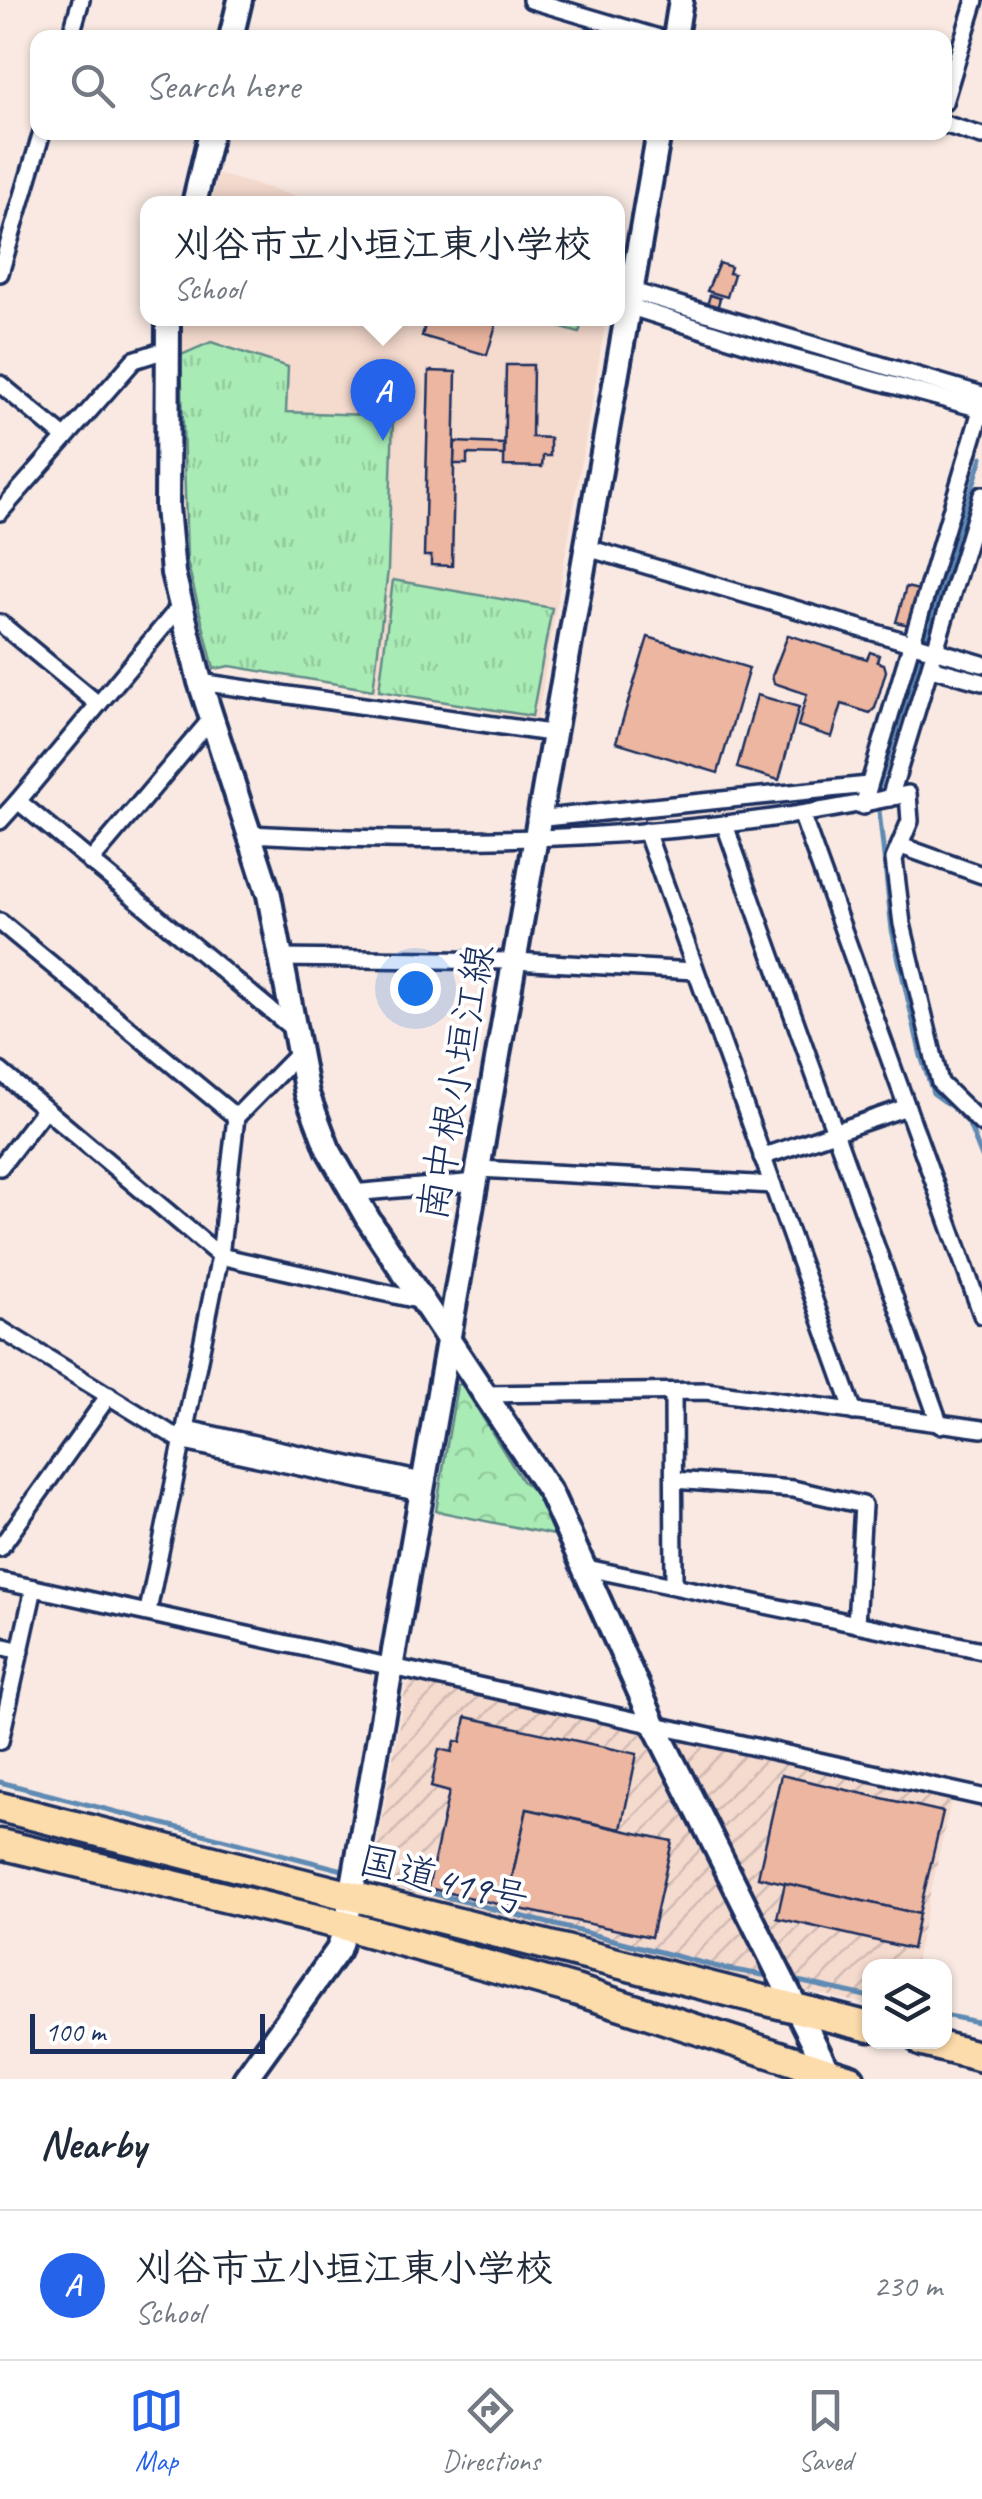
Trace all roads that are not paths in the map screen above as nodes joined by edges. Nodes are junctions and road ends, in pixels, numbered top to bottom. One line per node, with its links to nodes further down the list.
1 (81, 0): 6 (street)
2 (240, 0): 7 (street)
3 (531, 0): 8 (street)
4 (681, 0): 9 (street)
5 (975, 0): 10 (street)
6 (72, 30)
7 (234, 30)
8 (632, 30)
9 (676, 30)
10 (952, 76)
11 (952, 127): 12 (street)
12 (982, 136)
13 (40, 140): 17 (street)
14 (208, 140): 16 (street)
15 (657, 140): 18 (street, 南中根小垣江線)
16 (196, 196)
17 (0, 274)
18 (630, 298): 19 (street, 南中根小垣江線); 24 (street); 25 (street)
19 (625, 325)
20 (167, 326): 22 (street)
21 (625, 326): 29 (street, 南中根小垣江線)
22 (165, 350): 26 (street); 30 (street)
23 (0, 384): 26 (street)
24 (982, 395)
25 (982, 408): 32 (street)
26 (63, 436): 28 (street)
27 (982, 495): 33 (street)
28 (0, 512)
29 (584, 547): 32 (street); 40 (street, 南中根小垣江線)
30 (180, 605): 36 (street); 38 (street)
31 (0, 623): 38 (street)
32 (914, 645): 33 (street); 41 (street)
33 (935, 650): 34 (street); 35 (street)
34 (982, 664)
35 (931, 668): 37 (street); 42 (street)
36 (200, 682): 39 (street); 40 (street)
37 (982, 682)
38 (98, 704): 43 (street)
39 (212, 718): 50 (street); 52 (street)
40 (550, 733): 48 (street, 南中根小垣江線)
41 (868, 784): 44 (street); 48 (street)
42 (889, 798): 44 (street); 51 (street)
43 (18, 801): 46 (street); 52 (street)
44 (865, 805): 45 (street)
45 (802, 816): 47 (street); 61 (street)
46 (0, 822)
47 (724, 825): 49 (street); 65 (street)
48 (534, 830): 49 (street); 50 (street); 56 (street, 南中根小垣江線)
49 (646, 831): 57 (street)
50 (249, 834): 55 (street)
51 (901, 846): 53 (street); 64 (street)
52 (90, 862): 58 (street)
53 (982, 875)
54 (0, 922): 63 (street)
55 (280, 958): 56 (street); 58 (street)
56 (514, 961): 57 (street); 68 (street, 南中根小垣江線)
57 (695, 971): 66 (street)
58 (292, 1028): 59 (street)
59 (298, 1054): 63 (street); 70 (street)
60 (0, 1071): 62 (street)
61 (907, 1108): 65 (street); 73 (street)
62 (44, 1110): 67 (street); 71 (street)
63 (236, 1117): 71 (street)
64 (982, 1124)
65 (834, 1132): 66 (street); 80 (street)
66 (762, 1158): 69 (street)
67 (0, 1167)
68 (478, 1175): 69 (street); 70 (street); 75 (street, 南中根小垣江線)
69 (773, 1185): 79 (street)
70 (352, 1193): 72 (street)
71 (220, 1256): 72 (street); 82 (street)
72 (422, 1301): 75 (street)
73 (982, 1316)
74 (0, 1330): 78 (street)
75 (447, 1334): 77 (street); 84 (street, 南中根小垣江線)
76 (673, 1392): 77 (street); 79 (street); 83 (street)
77 (483, 1394): 86 (street)
78 (108, 1395): 82 (street); 85 (street)
79 (854, 1412): 80 (street)
80 (940, 1425): 81 (street)
81 (982, 1429)
82 (185, 1435): 84 (street); 90 (street)
83 (674, 1480): 88 (street); 91 (street)
84 (421, 1487): 95 (street, 南中根小垣江線)
85 (0, 1548)
86 (582, 1567): 88 (street); 96 (street)
87 (0, 1582): 89 (street)
88 (674, 1584): 91 (street)
89 (34, 1588): 90 (street); 94 (street)
90 (148, 1611): 95 (street)
91 (856, 1624): 93 (street)
92 (0, 1646): 94 (street)
93 (982, 1650)
94 (21, 1651): 97 (street)
95 (391, 1667): 96 (street); 101 (street, 南中根小垣江線)
96 (655, 1726): 98 (street); 103 (street)
97 (0, 1741)
98 (982, 1797)
99 (0, 1807): 101 (highway, 国道419号)
100 (0, 1844): 102 (highway, 国道419号)
101 (352, 1897): 102 (street, 南中根小垣江線); 103 (highway, 国道419号)
102 (346, 1926): 107 (highway, 国道419号); 108 (street, 南中根小垣江線)
103 (795, 2007): 104 (highway, 国道419号); 107 (street)
104 (862, 2025)
105 (951, 2049): 106 (highway)
106 (982, 2057)
107 (837, 2077)
108 (245, 2079)

